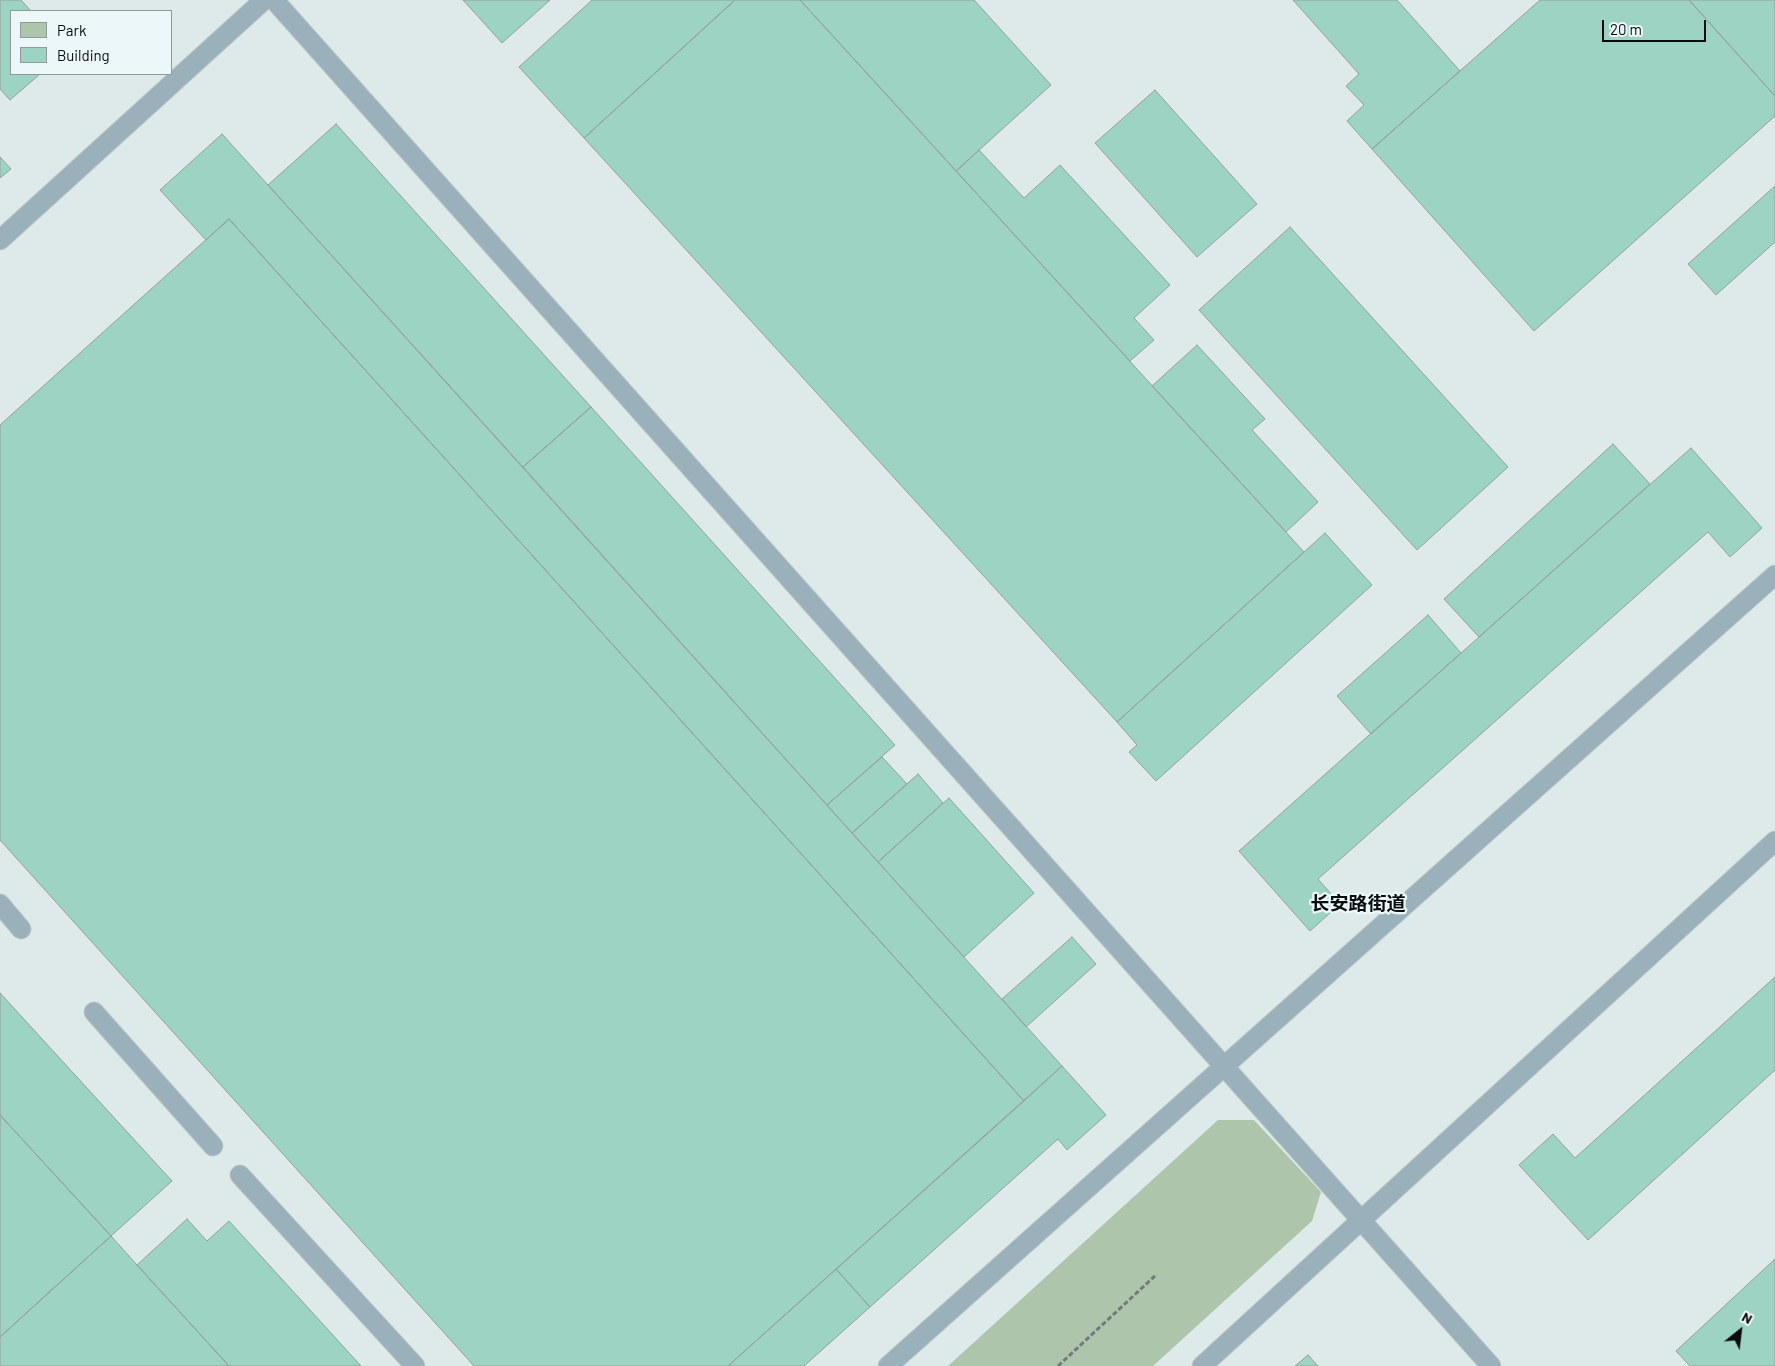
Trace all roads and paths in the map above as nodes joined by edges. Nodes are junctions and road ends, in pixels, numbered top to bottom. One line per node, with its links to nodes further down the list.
1 (264, 0): 3 (lane)
2 (274, 0): 9 (lane)
3 (0, 240)
4 (1775, 575): 9 (lane)
5 (1775, 841): 12 (lane)
6 (0, 904): 7 (lane)
7 (21, 929)
8 (94, 1012): 10 (lane)
9 (1224, 1066): 12 (lane); 15 (lane)
10 (212, 1146)
11 (240, 1175): 14 (lane)
12 (1361, 1220): 17 (lane); 18 (lane)
13 (1157, 1274): 16 (path)
14 (415, 1366)
15 (888, 1366)
16 (1058, 1366)
17 (1202, 1366)
18 (1491, 1366)

